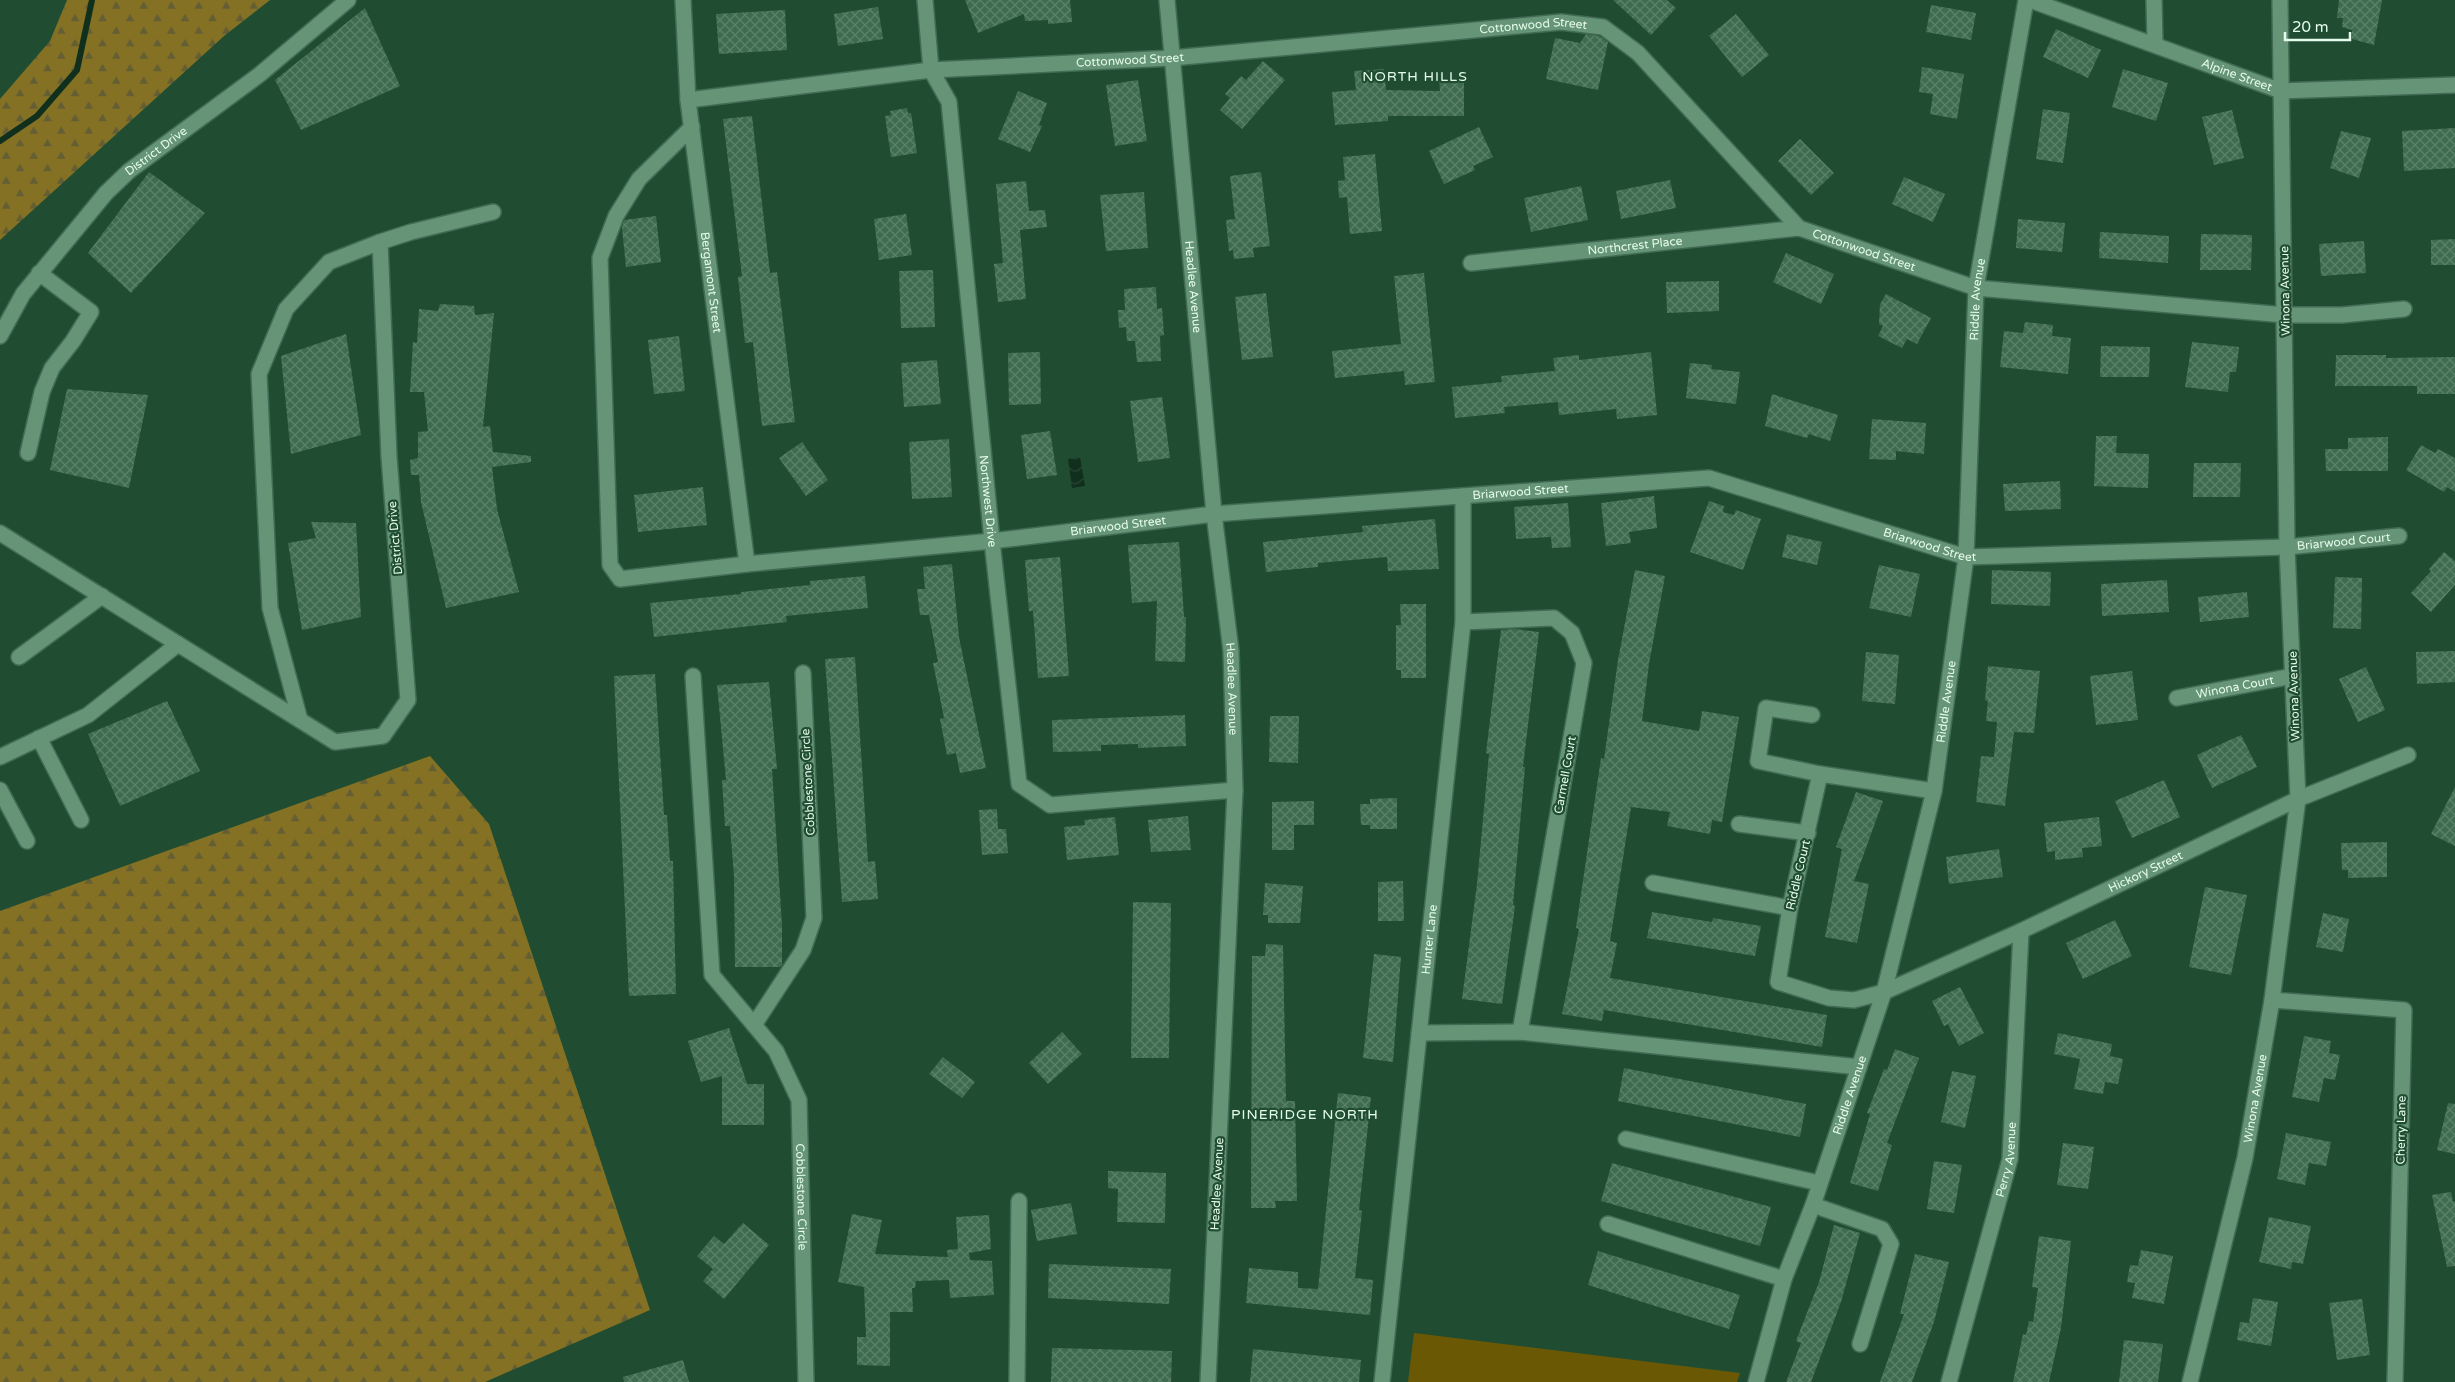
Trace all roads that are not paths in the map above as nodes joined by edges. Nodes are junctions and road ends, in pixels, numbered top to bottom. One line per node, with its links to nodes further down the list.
1 (348, 0): 20 (street, District Drive)
2 (683, 0): 14 (street, Bergamont Street)
3 (925, 0): 11 (street, Northwest Drive)
4 (1167, 0): 10 (street, Headlee Avenue)
5 (2026, 0): 21 (street, Riddle Avenue)
6 (2030, 0): 9 (street, Alpine Street)
7 (2154, 0): 9 (street)
8 (2280, 0): 13 (street, Winona Avenue)
9 (2156, 44): 13 (street, Alpine Street)
10 (1172, 58): 11 (street, Cottonwood Street); 17 (street, Cottonwood Street); 27 (street, Headlee Avenue)
11 (931, 70): 14 (street, Cottonwood Street); 30 (street, Northwest Drive)
12 (2455, 85): 13 (street, Alpine Street)
13 (2281, 90): 23 (street, Winona Avenue)
14 (688, 100): 15 (street, Bergamont Street)
15 (692, 127): 33 (street, Bergamont Street); 33 (street, Briarwood Street)
16 (494, 212): 18 (street)
17 (1799, 228): 19 (street, Northcrest Place); 21 (street, Cottonwood Street)
18 (380, 242): 43 (street); 43 (street, District Drive)
19 (1471, 262)
20 (39, 273): 24 (street, District Drive); 25 (street)
21 (1976, 288): 23 (street, Cottonwood Street); 32 (street, Riddle Avenue)
22 (2404, 309): 23 (street, Cottonwood Street)
23 (2285, 315): 31 (street, Winona Avenue)
24 (0, 336)
25 (28, 453)
26 (1463, 496): 27 (street, Briarwood Street); 32 (street, Briarwood Street); 35 (street, Hunter Lane)
27 (1214, 514): 30 (street, Briarwood Street); 49 (street, Headlee Avenue)
28 (0, 533): 34 (street, District Drive)
29 (2399, 536): 31 (street, Briarwood Court)
30 (992, 540): 33 (street, Briarwood Street); 49 (street, Northwest Drive)
31 (2287, 547): 32 (street, Briarwood Street); 40 (street, Winona Avenue)
32 (1966, 557): 50 (street, Riddle Avenue)
33 (746, 564)
34 (102, 596): 36 (street, District Drive); 37 (street)
35 (1463, 622): 62 (street, Carmell Court); 63 (street, Hunter Lane)
36 (178, 644): 43 (street, District Drive); 44 (street)
37 (18, 657)
38 (803, 673): 61 (street, Cobblestone Circle)
39 (693, 676): 61 (street, Cobblestone Circle)
40 (2293, 676): 41 (street, Winona Court); 51 (street, Winona Avenue)
41 (2177, 698)
42 (1812, 715): 47 (street)
43 (300, 720)
44 (39, 738): 46 (street); 52 (street)
45 (2408, 755): 51 (street, Hickory Street)
46 (0, 757)
47 (1820, 774): 50 (street); 54 (street, Riddle Court)
48 (0, 790): 55 (street)
49 (1235, 790): 74 (street, Headlee Avenue)
50 (1934, 791): 59 (street, Riddle Avenue)
51 (2298, 799): 58 (street, Hickory Street); 60 (street, Winona Avenue)
52 (81, 820)
53 (1739, 824): 54 (street)
54 (1808, 833): 57 (street, Riddle Court)
55 (27, 841)
56 (1653, 883): 57 (street)
57 (1790, 908): 59 (street, Riddle Court)
58 (2022, 931): 59 (street, Hickory Street); 77 (street, Perry Avenue)
59 (1884, 992): 64 (street, Riddle Avenue)
60 (2272, 1000): 78 (street, Winona Avenue); 79 (street, Cherry Lane)
61 (754, 1025): 72 (street, Cobblestone Circle)
62 (1520, 1032): 63 (street); 64 (street)
63 (1419, 1033): 75 (street, Hunter Lane)
64 (1859, 1066): 66 (street, Riddle Avenue)
65 (1626, 1139): 66 (street)
66 (1820, 1182): 68 (street, Riddle Avenue)
67 (1019, 1201): 73 (street)
68 (1813, 1205): 70 (street, Riddle Avenue); 71 (street)
69 (1608, 1224): 70 (street)
70 (1784, 1279): 76 (street, Riddle Avenue)
71 (1860, 1344)
72 (806, 1382)
73 (1017, 1382)
74 (1208, 1382)
75 (1382, 1382)
76 (1756, 1382)
77 (1949, 1382)
78 (2190, 1382)
79 (2395, 1382)

